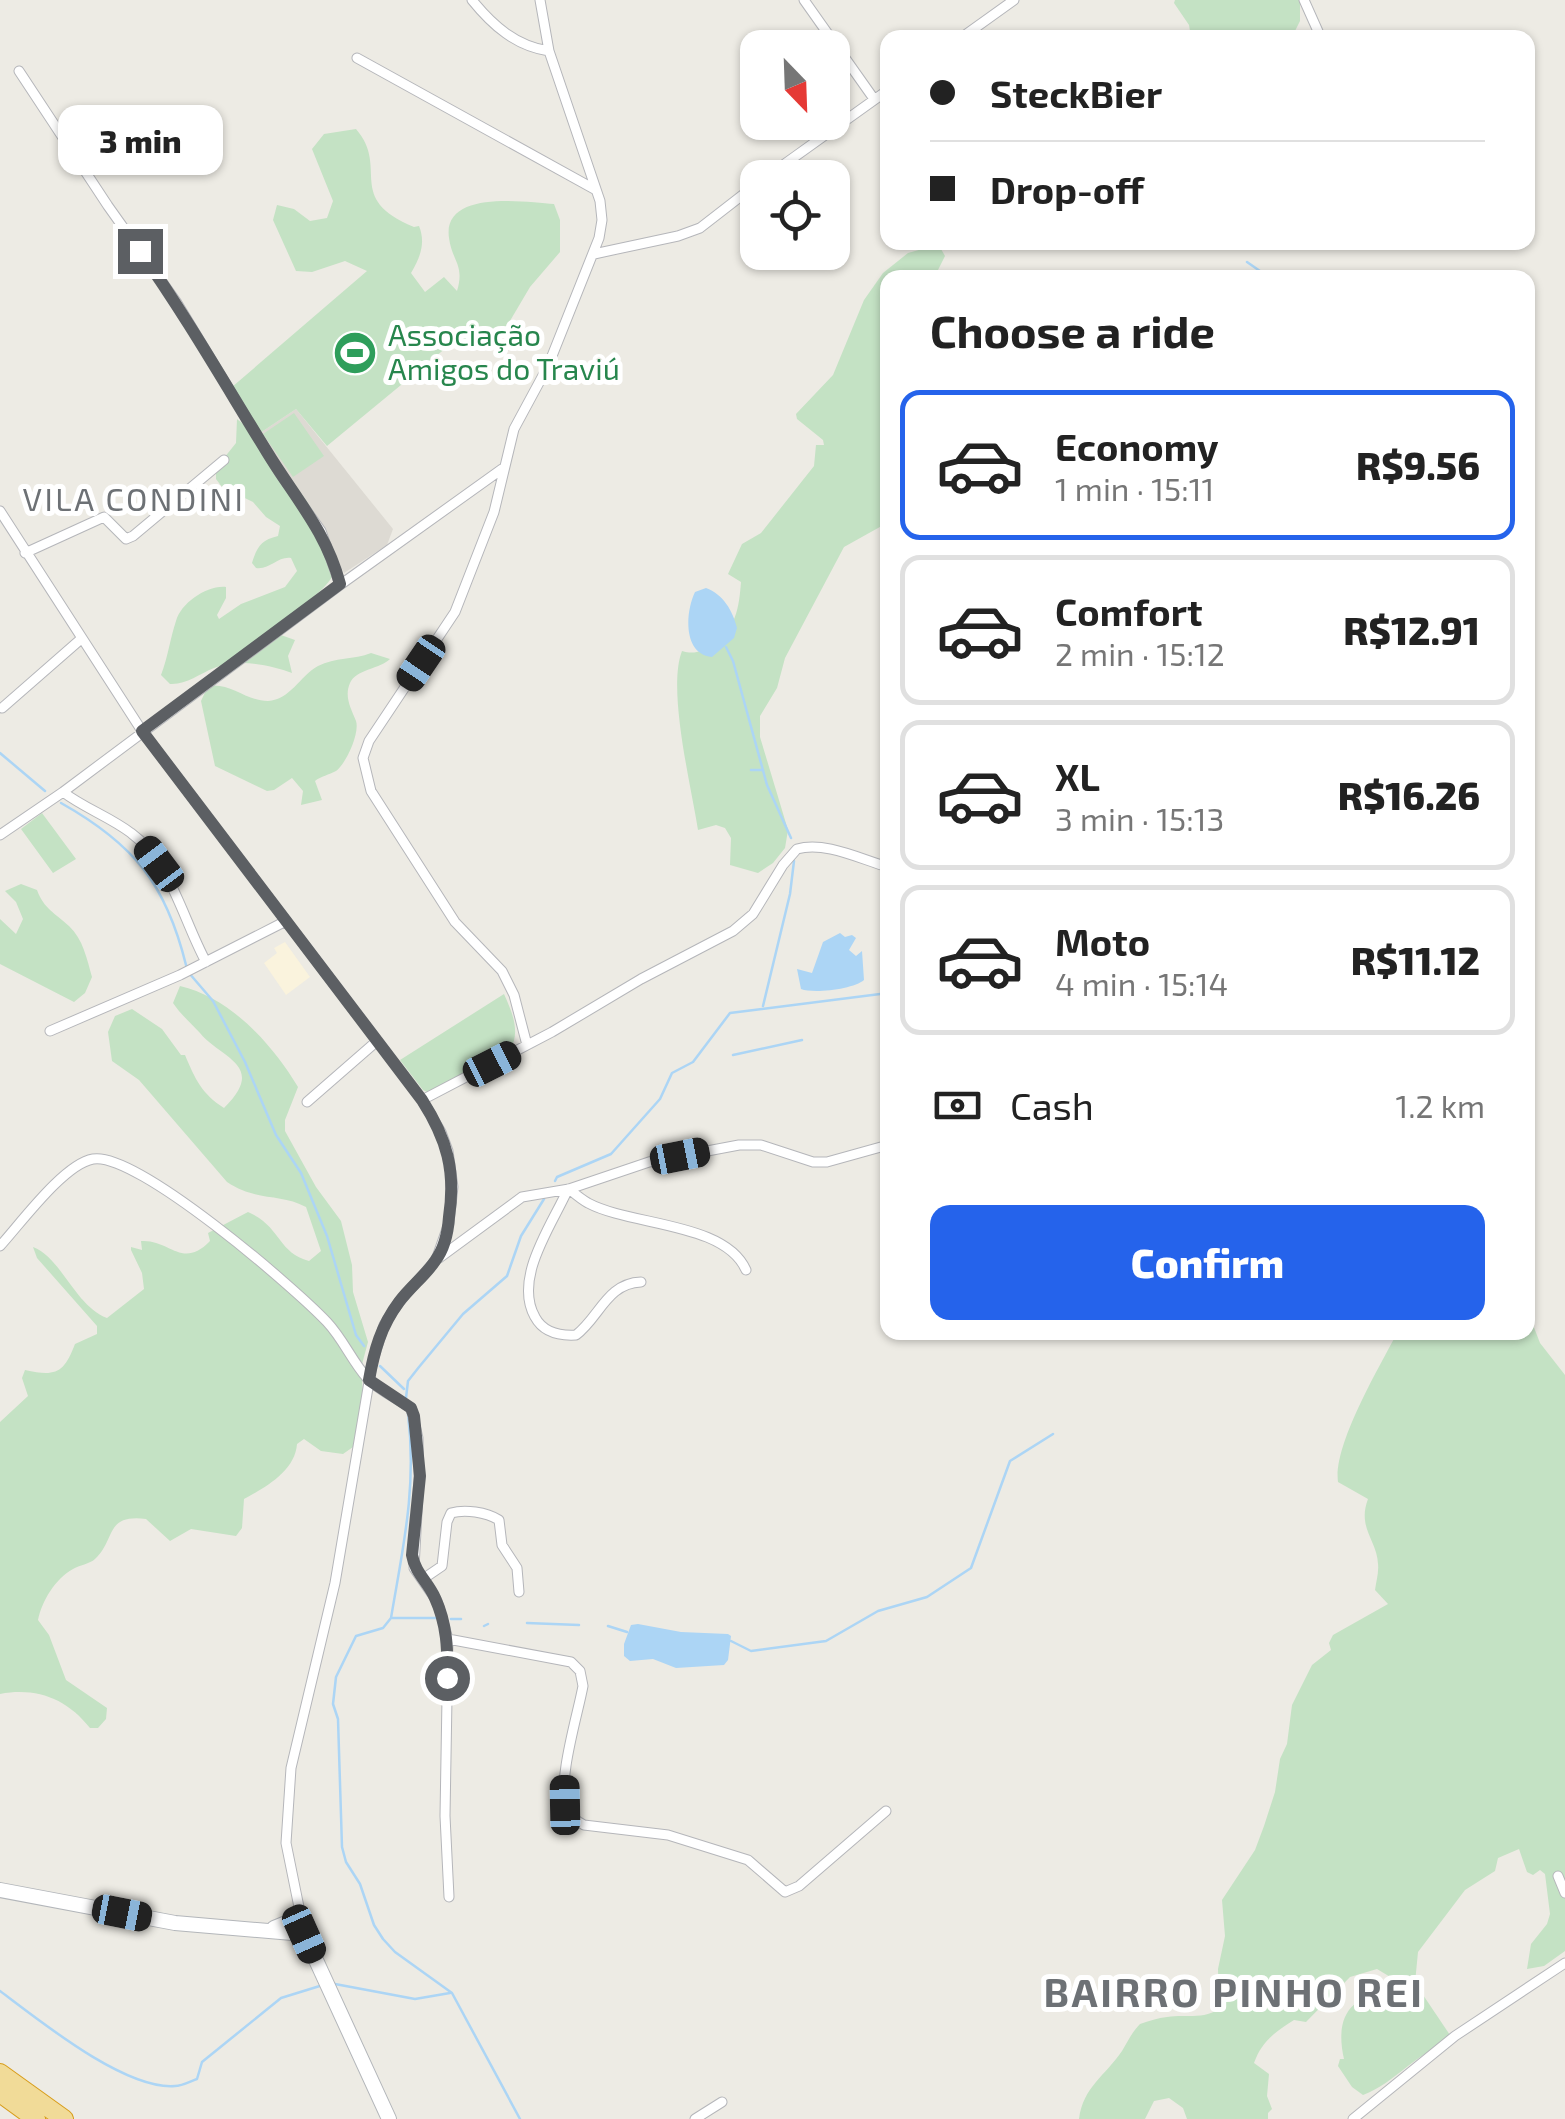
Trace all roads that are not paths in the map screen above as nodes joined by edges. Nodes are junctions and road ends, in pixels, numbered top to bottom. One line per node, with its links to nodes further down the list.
1 (472, 0): 8 (street)
2 (540, 0): 8 (street)
3 (804, 0): 12 (street)
4 (1014, 0): 6 (street)
5 (1304, 0): 7 (street)
6 (971, 30)
7 (1317, 30)
8 (549, 51): 14 (street)
9 (357, 58): 14 (street)
10 (18, 71): 21 (street)
11 (880, 95): 12 (street)
12 (874, 98): 13 (street)
13 (790, 160)
14 (596, 190): 16 (street)
15 (740, 197): 16 (street)
16 (594, 254): 18 (street)
17 (224, 460): 20 (street)
18 (502, 469): 21 (street); 32 (street)
19 (0, 511): 20 (street)
20 (25, 552): 22 (street)
21 (340, 584): 24 (street)
22 (80, 639): 23 (street); 24 (street)
23 (2, 708)
24 (142, 731): 25 (street); 28 (street)
25 (63, 792): 26 (street); 29 (street)
26 (0, 835)
27 (880, 865): 32 (street)
28 (286, 921): 29 (street); 31 (street)
29 (206, 962): 30 (street)
30 (50, 1031)
31 (376, 1042): 33 (street); 34 (street)
32 (527, 1046): 33 (street)
33 (422, 1100): 38 (street)
34 (307, 1102)
35 (880, 1147): 36 (street)
36 (568, 1189): 38 (street); 39 (street); 40 (street)
37 (0, 1246): 41 (street)
38 (436, 1260): 41 (street)
39 (746, 1270)
40 (640, 1282)
41 (369, 1380): 42 (street); 50 (street)
42 (423, 1579): 43 (street); 44 (street)
43 (519, 1592)
44 (448, 1639): 45 (street); 49 (street)
45 (886, 1812)
46 (1558, 1876): 48 (street)
47 (0, 1890): 51 (main road)
48 (1565, 1893)
49 (450, 1897)
50 (300, 1917): 51 (main road); 52 (main road)
51 (270, 1930): 52 (main road)
52 (304, 1934): 59 (main road)
53 (1565, 1963): 61 (street)
54 (0, 2072): 58 (highway)
55 (0, 2093): 57 (highway)
56 (722, 2102): 60 (street)
57 (36, 2119)
58 (64, 2119)
59 (389, 2119)
60 (695, 2119)
61 (1353, 2119)

